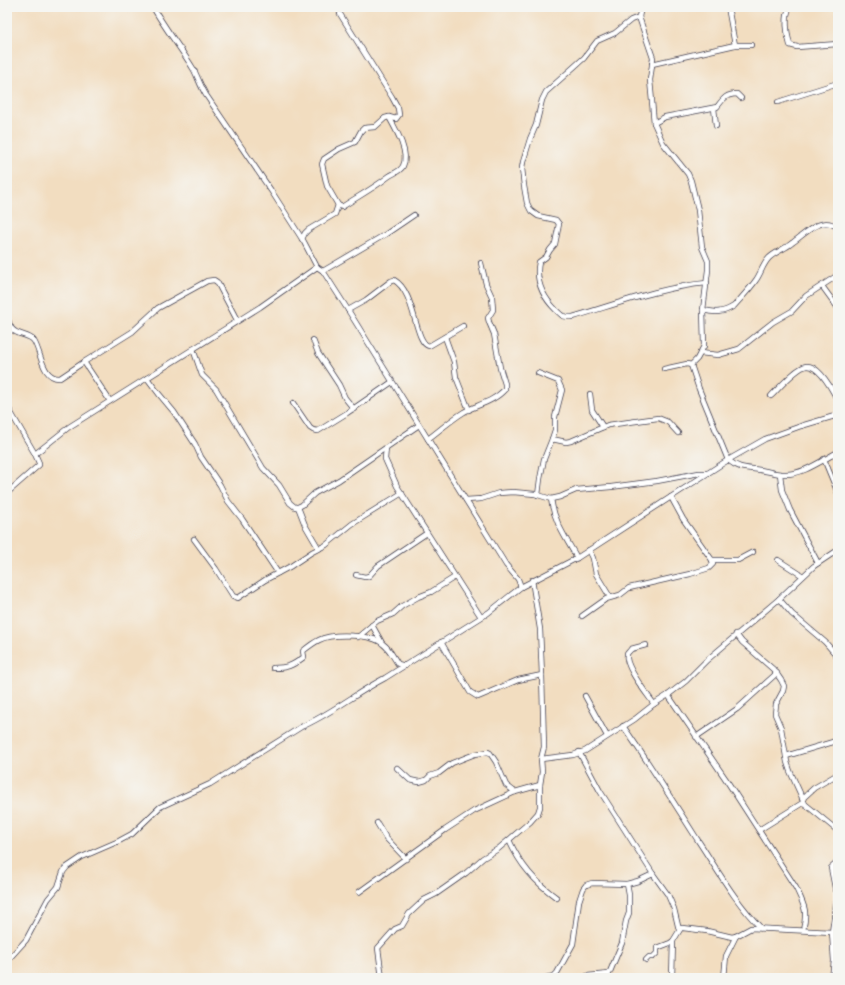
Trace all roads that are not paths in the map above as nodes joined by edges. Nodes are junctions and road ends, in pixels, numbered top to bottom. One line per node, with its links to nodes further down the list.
1 (153, 7): 21 (street)
2 (641, 7): 6 (street)
3 (728, 7): 8 (street)
4 (790, 7): 7 (street)
5 (340, 14): 15 (street)
6 (639, 17): 10 (street); 26 (street)
7 (838, 44)
8 (735, 45): 9 (street); 10 (street)
9 (751, 45)
10 (652, 64): 16 (street)
11 (838, 82): 13 (street)
12 (741, 98): 14 (street)
13 (778, 102)
14 (714, 108): 16 (street); 17 (street)
15 (389, 117): 18 (street); 18 (street)
16 (654, 123): 26 (street)
17 (716, 126)
18 (338, 205): 21 (street)
19 (414, 215): 24 (street)
20 (838, 228): 30 (street)
21 (302, 239): 23 (street)
22 (481, 263): 51 (street)
23 (318, 267): 24 (street); 32 (street)
24 (322, 271): 29 (street)
25 (838, 275): 27 (street)
26 (707, 283): 30 (street)
27 (822, 286): 28 (street); 37 (street)
28 (838, 308)
29 (348, 310): 34 (street); 43 (street)
30 (703, 310): 37 (street)
31 (7, 317): 38 (street)
32 (237, 320): 36 (street); 38 (street)
33 (463, 326): 34 (street)
34 (445, 337): 51 (street)
35 (313, 340): 50 (street)
36 (193, 349): 42 (street); 75 (street)
37 (700, 353): 39 (street)
38 (84, 362): 47 (street)
39 (691, 365): 40 (street); 65 (street)
40 (664, 369)
41 (538, 373): 58 (street)
42 (147, 378): 47 (street); 86 (street)
43 (392, 382): 50 (street); 54 (street)
44 (590, 394): 55 (street)
45 (771, 396): 46 (street)
46 (838, 400)
47 (110, 401): 61 (street)
48 (293, 403): 50 (street)
49 (7, 406): 61 (street)
50 (354, 409)
51 (469, 410): 57 (street)
52 (7, 411): 61 (street)
53 (838, 415): 65 (street)
54 (419, 425): 57 (street); 59 (street)
55 (603, 427): 56 (street); 58 (street)
56 (678, 433)
57 (428, 439): 74 (street)
58 (552, 439): 71 (street)
59 (386, 448): 62 (street); 63 (street)
60 (838, 452): 64 (street)
61 (35, 454): 68 (street)
62 (376, 455): 63 (street); 75 (street)
63 (385, 459): 69 (street)
64 (824, 459): 67 (street); 70 (street)
65 (728, 460): 66 (street); 67 (street)
66 (708, 473): 72 (street); 73 (street)
67 (780, 474): 85 (street)
68 (7, 493)
69 (402, 493): 76 (street); 78 (street)
70 (838, 493)
71 (538, 495): 73 (street); 74 (street)
72 (671, 498): 79 (street); 83 (street)
73 (551, 499): 82 (street)
74 (466, 500): 90 (street)
75 (298, 508): 78 (street)
76 (427, 533): 87 (street); 89 (street)
77 (194, 539): 86 (street)
78 (319, 549): 86 (street)
79 (589, 550): 82 (street); 93 (street)
80 (838, 550): 85 (street)
81 (753, 552): 83 (street)
82 (577, 558): 91 (street)
83 (712, 560): 93 (street)
84 (778, 560): 88 (street)
85 (818, 563): 88 (street)
86 (278, 573)
87 (356, 575)
88 (803, 576): 94 (street)
89 (455, 577): 96 (street); 97 (street)
90 (518, 579): 91 (street); 92 (street)
91 (530, 581): 92 (street); 107 (street)
92 (521, 587): 96 (street)
93 (610, 597): 95 (street)
94 (779, 599): 98 (street); 103 (street)
95 (582, 616)
96 (481, 617): 101 (street)
97 (372, 625): 99 (street); 100 (street)
98 (736, 634): 106 (street); 108 (street)
99 (358, 637): 100 (street); 105 (street)
100 (382, 642): 104 (street)
101 (442, 642): 104 (street); 107 (street)
102 (646, 645): 110 (street)
103 (838, 656)
104 (405, 666): 141 (street)
105 (273, 668)
106 (777, 673): 113 (street); 116 (street)
107 (542, 675): 117 (street)
108 (668, 695): 110 (street); 113 (street)
109 (585, 696): 112 (street)
110 (654, 704): 111 (street)
111 (623, 726): 112 (street); 133 (street)
112 (607, 736): 115 (street)
113 (696, 737): 124 (street)
114 (838, 738): 116 (street)
115 (579, 752): 117 (street); 129 (street)
116 (786, 756): 122 (street)
117 (541, 759): 120 (street)
118 (397, 768): 121 (street)
119 (838, 774): 122 (street)
120 (540, 785): 121 (street); 126 (street)
121 (514, 792): 127 (street)
122 (803, 800): 124 (street); 125 (street)
123 (377, 823): 127 (street)
124 (759, 830): 135 (street)
125 (838, 831)
126 (509, 840): 132 (street); 143 (street)
127 (406, 859): 131 (street)
128 (838, 862): 136 (street)
129 (653, 874): 130 (street); 134 (street)
130 (627, 884): 142 (street); 145 (street)
131 (359, 892)
132 (557, 898)
133 (761, 928): 135 (street); 137 (street)
134 (679, 930): 137 (street); 138 (street)
135 (803, 930): 136 (street)
136 (832, 932): 139 (street)
137 (736, 936): 147 (street)
138 (673, 941): 140 (street); 146 (street)
139 (836, 958): 148 (street)
140 (646, 960)
141 (7, 961)
142 (555, 977): 144 (street)
143 (382, 978)
144 (546, 978)
145 (585, 978)
146 (672, 978)
147 (724, 978)
148 (832, 978)

